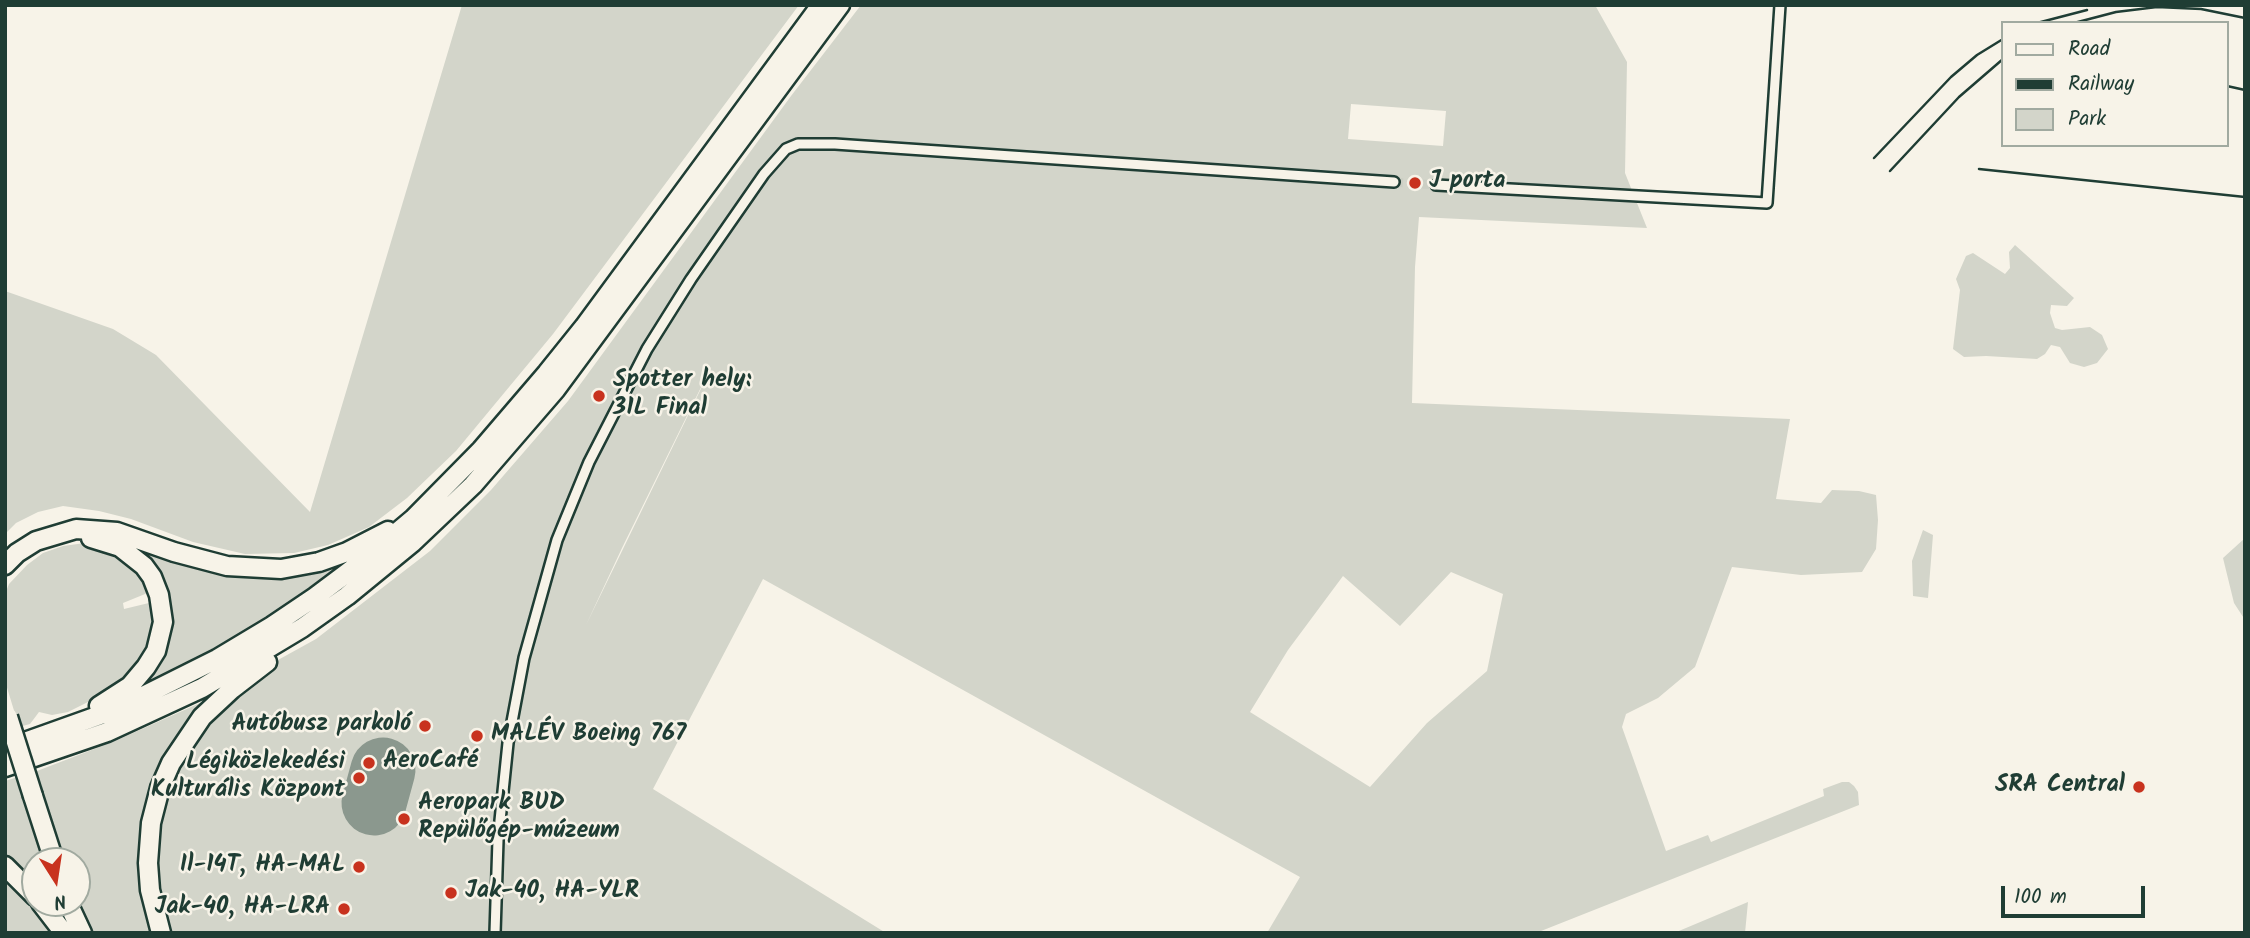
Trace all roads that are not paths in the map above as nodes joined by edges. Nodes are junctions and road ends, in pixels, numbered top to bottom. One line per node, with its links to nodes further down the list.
1 (821, 5): 6 (highway)
2 (840, 5): 9 (highway)
3 (1780, 5): 5 (street)
4 (1394, 182): 22 (street)
5 (1436, 185)
6 (412, 519): 7 (highway); 11 (highway)
7 (57, 534): 8 (highway); 11 (highway)
8 (5, 565)
9 (302, 628): 13 (highway); 21 (highway)
10 (7, 713): 14 (highway, bridge)
11 (38, 738): 12 (highway)
12 (5, 748)
13 (5, 767)
14 (49, 847)
15 (5, 866): 16 (highway)
16 (21, 882)
17 (52, 917): 19 (highway)
18 (75, 917): 20 (highway)
19 (64, 933)
20 (82, 933)
21 (161, 933)
22 (495, 933)

